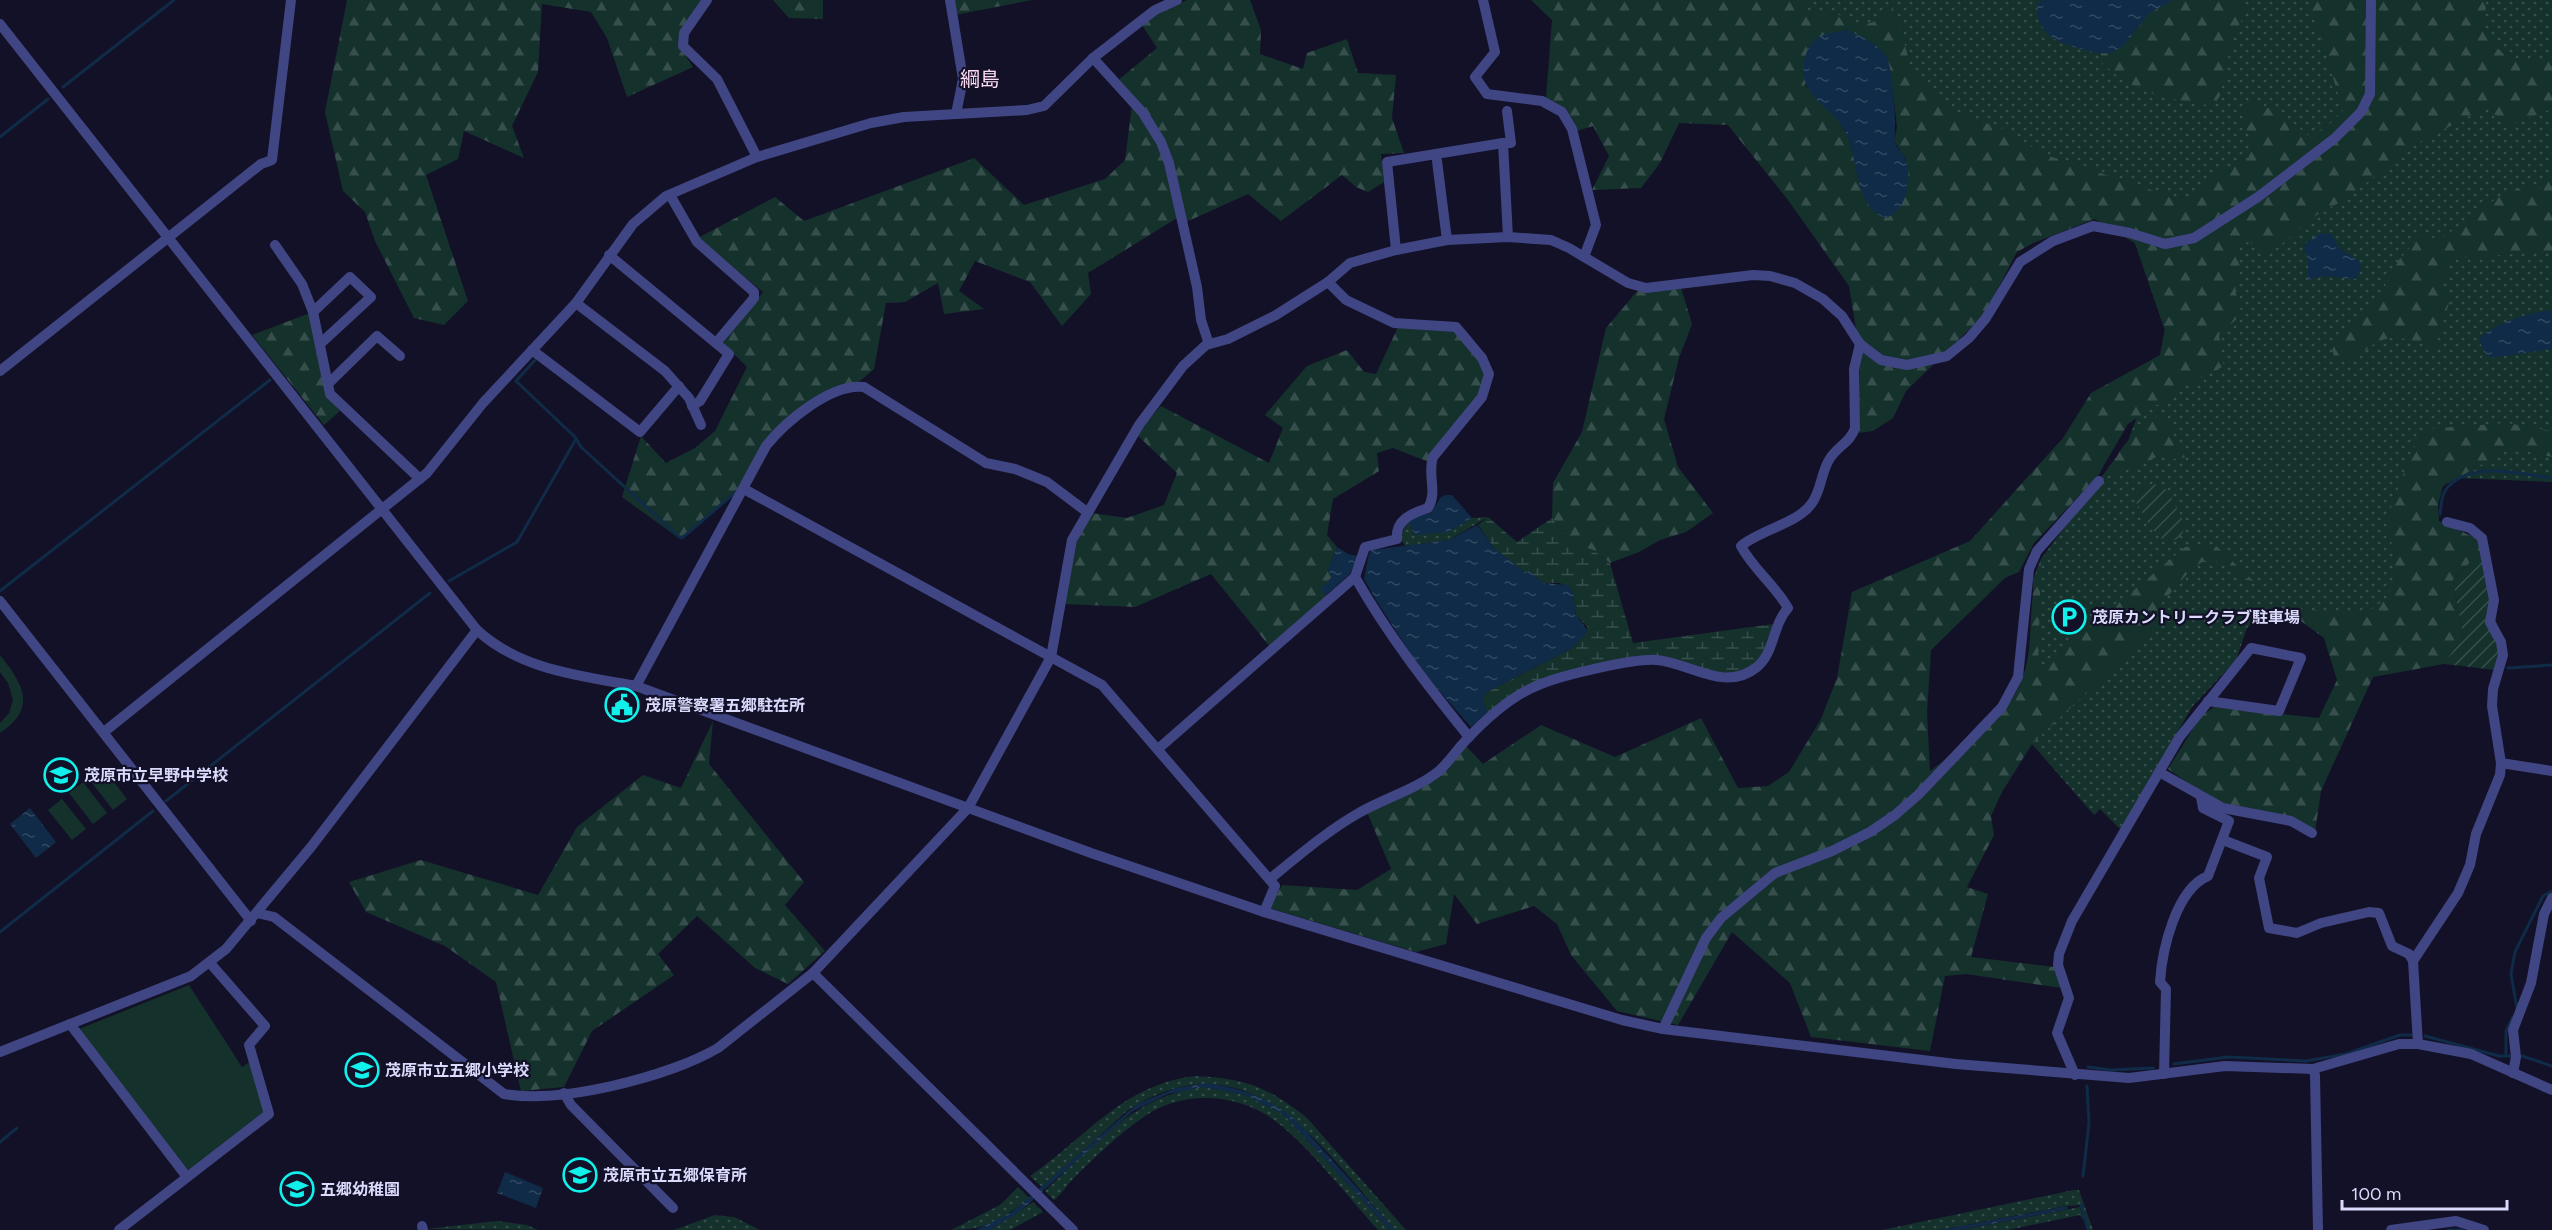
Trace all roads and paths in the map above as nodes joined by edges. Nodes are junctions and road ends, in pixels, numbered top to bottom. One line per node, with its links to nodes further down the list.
1 (291, 0): 15 (street)
2 (707, 0): 12 (street)
3 (950, 0): 10 (street)
4 (1177, 0): 8 (street)
5 (1483, 0): 21 (street)
6 (2371, 0): 28 (street)
7 (0, 24): 15 (street)
8 (1093, 58): 10 (street); 27 (street)
9 (1507, 111): 11 (street)
10 (956, 114): 12 (street)
11 (1503, 143): 16 (street); 19 (street)
12 (758, 157): 14 (street)
13 (1437, 161): 17 (street)
14 (670, 195): 20 (street); 25 (street)
15 (168, 237): 31 (street); 39 (street)
16 (1508, 237): 17 (street); 21 (street)
17 (1447, 240): 19 (street)
18 (275, 245): 24 (street)
19 (1396, 250): 22 (street)
20 (609, 255): 23 (street); 25 (street)
21 (1584, 257): 28 (street)
22 (1328, 282): 27 (street); 42 (street)
23 (576, 303): 29 (street); 33 (street)
24 (313, 312): 26 (street); 26 (street)
25 (716, 343): 34 (street)
26 (320, 344): 32 (street)
27 (1209, 344): 40 (street)
28 (1860, 344): 49 (street)
29 (532, 350): 33 (street); 36 (street)
30 (400, 357): 32 (street)
31 (0, 371)
32 (328, 384): 36 (street)
33 (679, 386): 34 (street)
34 (693, 406): 35 (street)
35 (701, 425)
36 (420, 479): 39 (street)
37 (2099, 482): 66 (street)
38 (744, 489): 40 (street); 45 (street); 46 (street)
39 (383, 510): 44 (street); 48 (street)
40 (1088, 512): 45 (street)
41 (2447, 522): 51 (street)
42 (1355, 577): 49 (street); 50 (street)
43 (0, 601): 48 (street)
44 (477, 630): 46 (street); 61 (street)
45 (1051, 657): 50 (street); 55 (street)
46 (636, 686): 55 (street)
47 (2208, 701): 47 (street); 53 (street)
48 (104, 732): 61 (street)
49 (1469, 737): 58 (street)
50 (1158, 749): 58 (street)
51 (2501, 763): 52 (street); 62 (street)
52 (2552, 771)
53 (2159, 772): 54 (street); 71 (street)
54 (2201, 797): 56 (street); 57 (street)
55 (968, 808): 60 (street); 64 (street)
56 (2312, 833)
57 (2223, 840): 62 (street); 72 (street)
58 (1270, 879): 60 (street)
59 (2552, 898): 70 (street)
60 (1264, 912): 66 (street)
61 (254, 917): 63 (street); 74 (street)
62 (2413, 961): 67 (street)
63 (210, 963): 65 (street); 75 (street)
64 (813, 973): 74 (street); 78 (street)
65 (70, 1024): 68 (street); 75 (street)
66 (1664, 1029): 71 (street)
67 (2418, 1044): 69 (street); 70 (street)
68 (0, 1052)
69 (2313, 1069): 72 (street); 79 (street)
70 (2513, 1073): 73 (street)
71 (2074, 1074): 72 (street)
72 (2164, 1074)
73 (2552, 1090)
74 (564, 1094): 76 (street)
75 (187, 1177): 77 (street)
76 (673, 1208)
77 (120, 1230)
78 (1073, 1230)
79 (2318, 1230)
80 (2391, 1230): 81 (street)
81 (2484, 1230)

